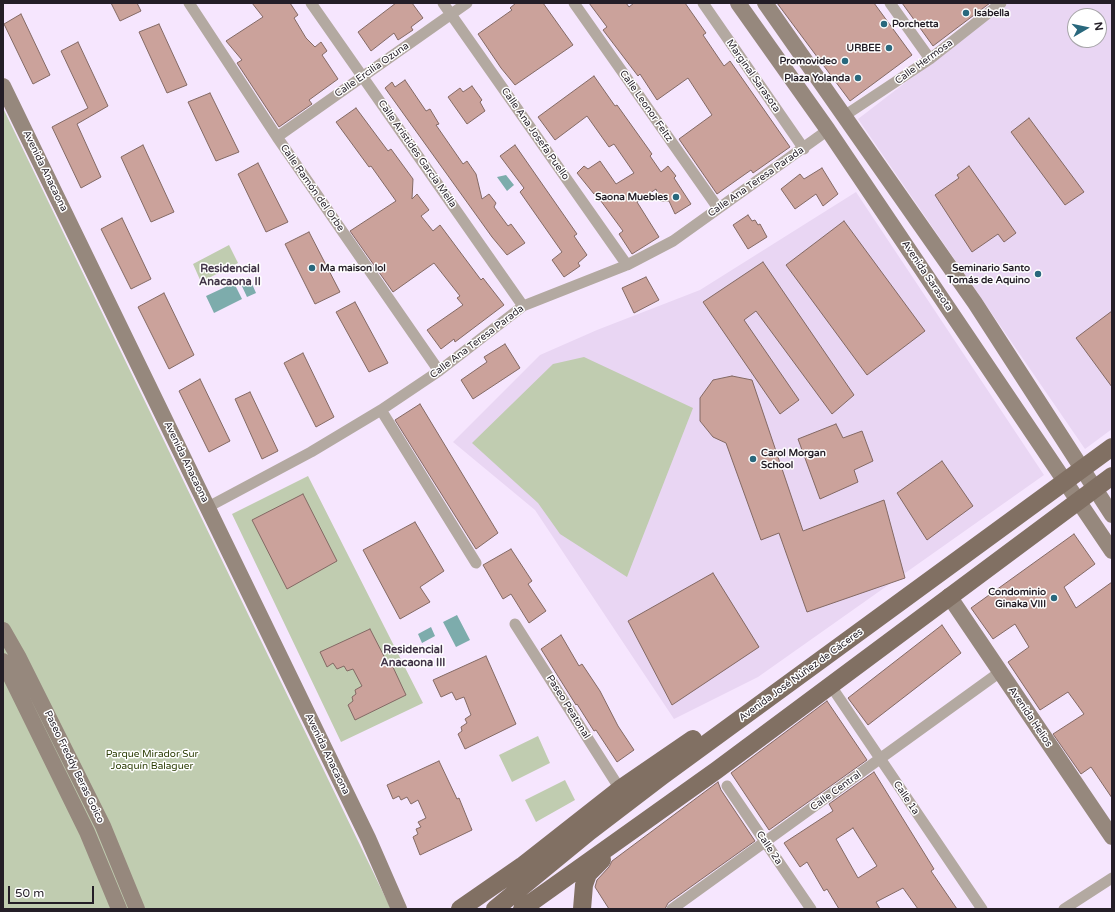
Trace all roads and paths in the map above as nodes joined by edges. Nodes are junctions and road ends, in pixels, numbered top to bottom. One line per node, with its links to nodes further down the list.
1 (189, 3): 17 (street, Calle Ramón del Orbe)
2 (311, 3): 13 (street, Calle Arístides García Mella)
3 (443, 3): 11 (street, Calle Ana Josefa Puello)
4 (468, 3): 11 (street, Calle Ercilia Ozuna)
5 (574, 3): 19 (street, Calle Leonor Feltz)
6 (703, 3): 18 (street, Marginal Sarasota)
7 (738, 3): 16 (main road, Avenida Sarasota)
8 (765, 3): 15 (main road)
9 (890, 3): 12 (street)
10 (1001, 3): 12 (street, Calle Hermosa)
11 (451, 14): 13 (street, Calle Ercilia Ozuna); 20 (street, Calle Ana Josefa Puello)
12 (930, 59): 15 (street, Calle Hermosa)
13 (363, 76): 17 (street, Calle Ercilia Ozuna); 21 (street, Calle Arístides García Mella)
14 (3, 86): 30 (main road, Avenida Anacaona)
15 (844, 116): 25 (main road)
16 (828, 130): 18 (street, Calle Ana Teresa Parada); 27 (main road, Avenida Sarasota)
17 (277, 137): 22 (street, Calle Ramón del Orbe)
18 (804, 149): 19 (street, Calle Ana Teresa Parada)
19 (718, 208): 20 (street, Calle Ana Teresa Parada)
20 (626, 265): 21 (street, Calle Ana Teresa Parada)
21 (522, 306): 22 (street, Calle Ana Teresa Parada)
22 (439, 371): 23 (street, Calle Ana Teresa Parada)
23 (381, 410): 30 (street, Calle Ana Teresa Parada); 33 (street)
24 (1112, 447): 25 (main road, Avenida José Núñez de Cáceres)
25 (1081, 470): 27 (main road, Avenida José Núñez de Cáceres); 28 (main road)
26 (1112, 476): 28 (main road)
27 (1064, 482): 29 (main road, Avenida Sarasota); 35 (main road, Avenida José Núñez de Cáceres)
28 (1094, 489): 29 (main road); 31 (main road)
29 (1077, 502): 32 (main road, Avenida Sarasota); 34 (main road)
30 (208, 507): 50 (main road, Avenida Anacaona)
31 (1112, 515)
32 (1112, 551)
33 (476, 563)
34 (949, 596): 37 (main road); 42 (main road, Avenida Helios)
35 (906, 598): 36 (main road, Avenida José Núñez de Cáceres); 37 (main road)
36 (883, 615): 40 (main road); 43 (main road, Avenida José Núñez de Cáceres)
37 (921, 618): 40 (main road)
38 (516, 624): 48 (street, Paseo Peatonal)
39 (3, 630): 55 (main road, Paseo Freddy Beras Goico)
40 (898, 635): 44 (main road)
41 (3, 661): 54 (main road, Paseo Freddy Beras Goico)
42 (1000, 672): 46 (street, Calle Central); 51 (main road, Avenida Helios)
43 (789, 683): 45 (main road); 48 (main road); 59 (main road, Avenida José Núñez de Cáceres)
44 (831, 686): 45 (main road); 46 (street, Calle 1a)
45 (807, 703): 49 (main road)
46 (880, 759): 52 (street, Calle Central); 64 (street, Calle 1a)
47 (727, 786): 52 (street, Calle 2a)
48 (620, 789): 58 (main road)
49 (659, 810): 60 (main road); 61 (main road)
50 (368, 838): 56 (main road, Avenida Anacaona); 57 (main road, Avenida Anacaona)
51 (1112, 838)
52 (765, 842): 62 (street, Calle Central); 63 (street, Calle 2a)
53 (1112, 878): 65 (street)
54 (120, 909)
55 (136, 909)
56 (399, 909)
57 (407, 909)
58 (460, 909)
59 (495, 909)
60 (522, 909)
61 (582, 909)
62 (672, 909)
63 (811, 909)
64 (982, 909)
65 (1064, 909)

